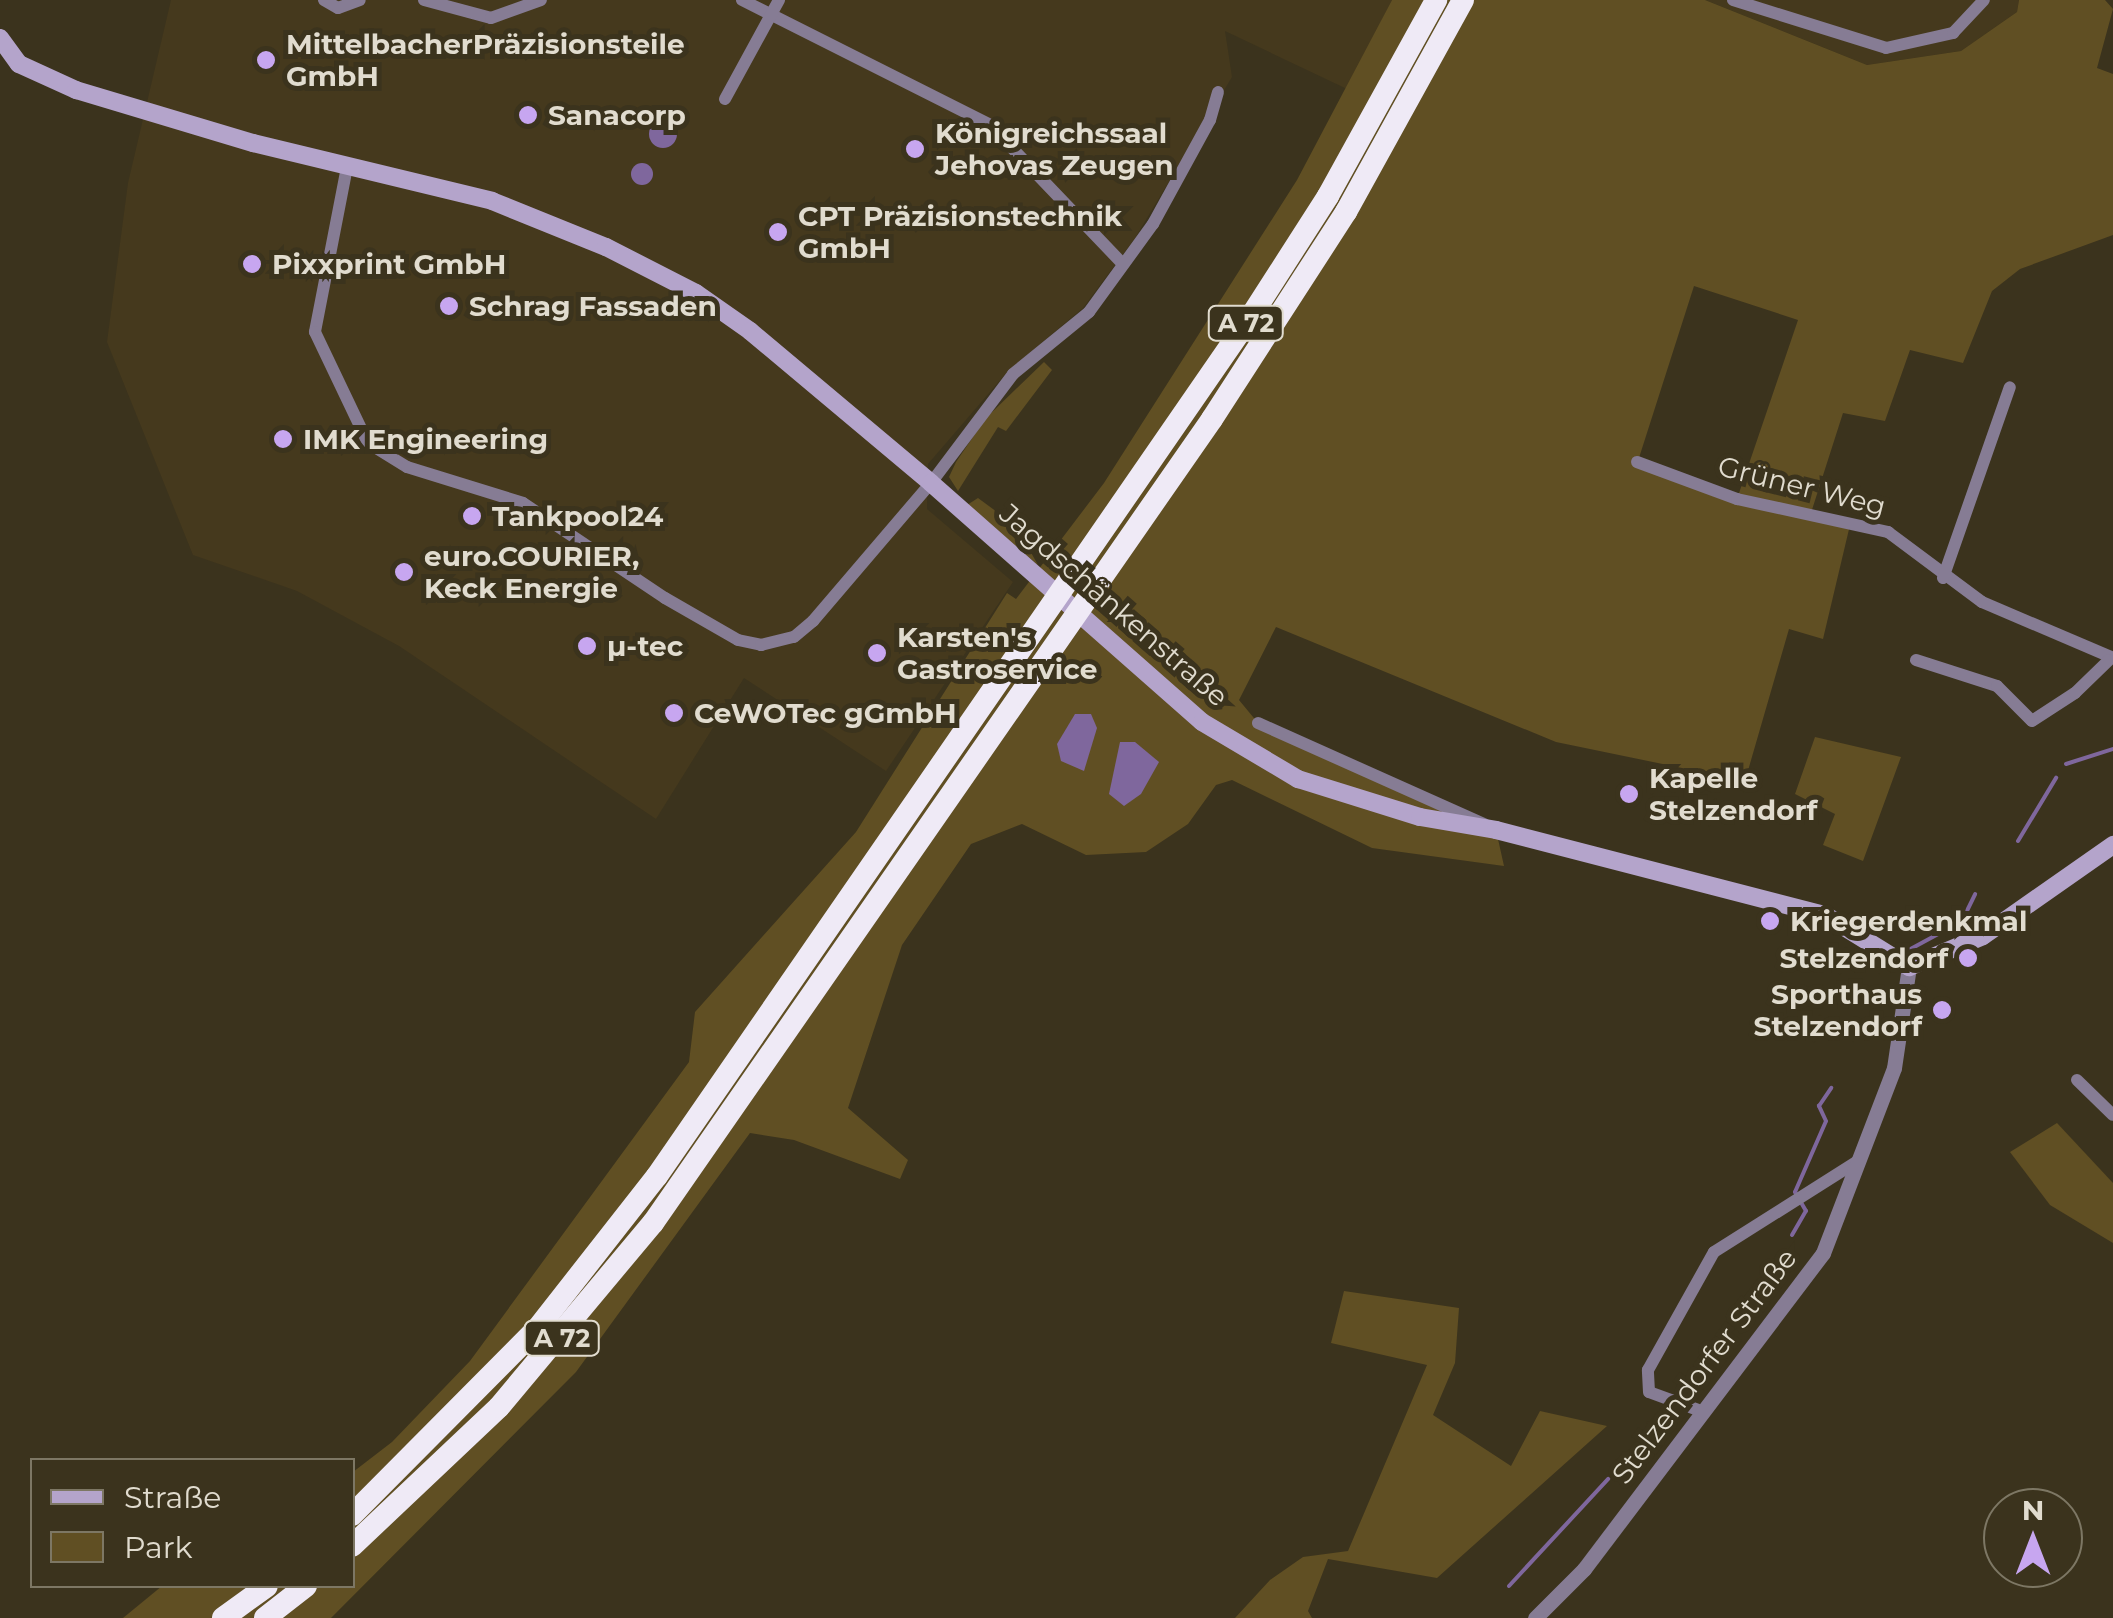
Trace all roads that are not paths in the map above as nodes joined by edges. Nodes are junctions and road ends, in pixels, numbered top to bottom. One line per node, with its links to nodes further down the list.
1 (324, 0): 2 (street)
2 (360, 0)
3 (424, 0): 4 (street)
4 (541, 0)
5 (742, 0): 11 (street)
6 (779, 0): 11 (street)
7 (1436, 0): 20 (highway, A 72)
8 (1464, 0): 20 (highway, A 72)
9 (1733, 0): 10 (street)
10 (1984, 0)
11 (771, 15): 14 (street); 16 (street)
12 (0, 38): 15 (main road, Jagdschänkenstraße)
13 (1218, 92): 16 (street)
14 (725, 99)
15 (347, 167): 19 (main road, Jagdschänkenstraße); 19 (street)
16 (1122, 264): 19 (street)
17 (2010, 387): 21 (street)
18 (1637, 462): 21 (street, Grüner Weg)
19 (931, 484): 25 (main road, Jagdschänkenstraße)
20 (1090, 572): 32 (highway, A 72); 33 (highway, A 72)
21 (1943, 578): 22 (street, Grüner Weg)
22 (2111, 659): 23 (street)
23 (1916, 660)
24 (1258, 723): 25 (street, Jagdschänkenstraße)
25 (1496, 830): 27 (main road, Jagdschänkenstraße)
26 (2113, 845): 27 (main road)
27 (1909, 967): 30 (street, Stelzendorfer Straße)
28 (2077, 1080): 29 (street)
29 (2113, 1114)
30 (1858, 1161): 31 (street, Stelzendorfer Straße); 31 (street)
31 (1702, 1412): 38 (street, Stelzendorfer Straße)
32 (355, 1512)
33 (355, 1543)
34 (263, 1588): 36 (highway)
35 (303, 1588): 37 (highway)
36 (223, 1618)
37 (264, 1618)
38 (1535, 1618)

